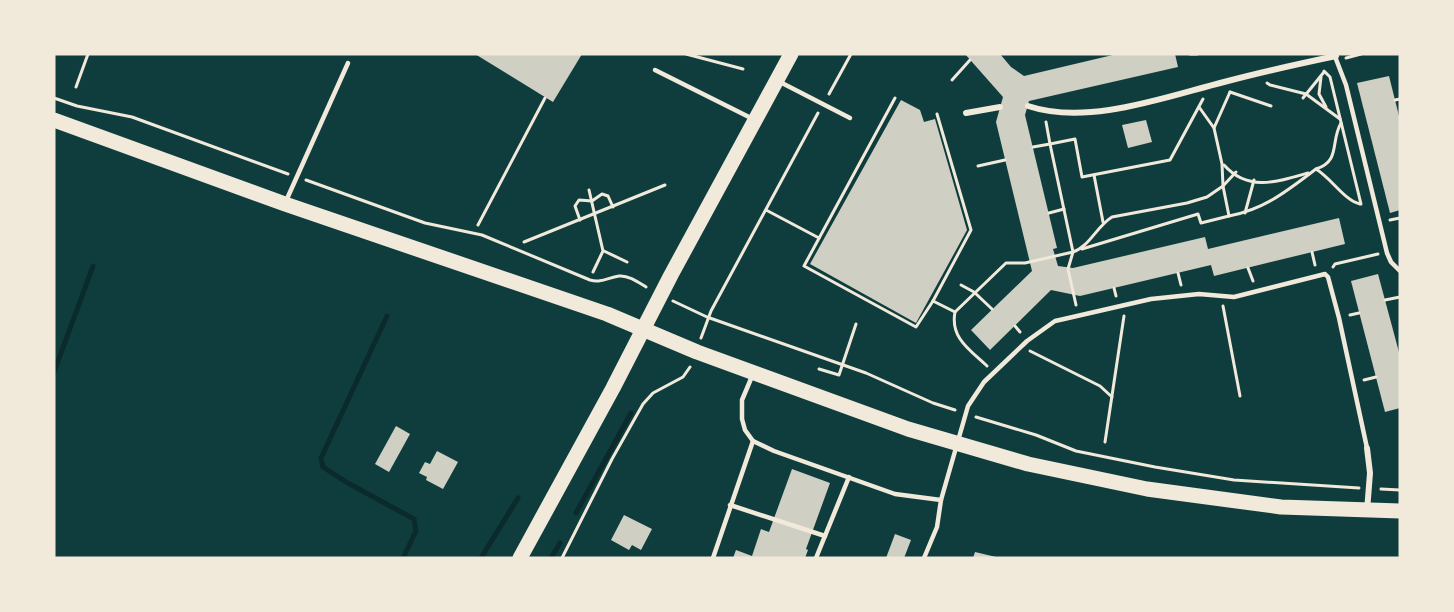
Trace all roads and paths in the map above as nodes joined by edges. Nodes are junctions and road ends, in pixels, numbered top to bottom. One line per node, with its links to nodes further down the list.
1 (88, 54): 18 (path)
2 (686, 54): 10 (path)
3 (791, 54): 17 (main road)
4 (851, 54): 27 (path)
5 (1190, 54): 6 (path)
6 (1197, 54)
7 (1335, 55): 13 (path); 32 (street); 55 (lane)
8 (970, 60): 16 (path)
9 (348, 63): 49 (lane)
10 (743, 69)
11 (655, 70): 38 (lane)
12 (1318, 70): 13 (path)
13 (1325, 71): 14 (path); 39 (path)
14 (1322, 75): 21 (path); 33 (path)
15 (1277, 78): 21 (path)
16 (952, 80)
17 (777, 81): 27 (lane); 38 (main road)
18 (76, 87)
19 (1236, 89): 20 (path)
20 (1230, 92): 29 (path); 40 (path)
21 (1306, 94): 26 (path); 33 (path)
22 (1204, 96): 31 (path)
23 (54, 98): 49 (path)
24 (545, 98): 67 (path)
25 (895, 98): 68 (path)
26 (1303, 98)
27 (824, 103): 36 (lane); 60 (path)
28 (1028, 106): 32 (street)
29 (1271, 106)
30 (1000, 107): 34 (street)
31 (1199, 107): 40 (path); 48 (path)
32 (1044, 111): 41 (path)
33 (1329, 111): 39 (path)
34 (966, 113)
35 (937, 114): 84 (path)
36 (850, 118)
37 (54, 120): 56 (main road)
38 (756, 120): 90 (main road)
39 (1341, 122): 46 (path); 57 (path)
40 (1214, 128): 44 (path)
41 (1050, 144): 42 (path); 48 (path); 59 (path)
42 (1033, 147)
43 (1005, 160): 45 (path)
44 (1222, 164): 47 (path); 52 (path)
45 (978, 166)
46 (1314, 170): 50 (path); 57 (path); 62 (path)
47 (1234, 173): 50 (path); 52 (path)
48 (1094, 175): 66 (path)
49 (298, 177): 56 (lane); 78 (path)
50 (1254, 181): 62 (path)
51 (665, 185): 58 (path)
52 (1222, 186): 64 (path); 66 (path)
53 (589, 190): 54 (path)
54 (592, 201): 58 (path); 63 (path); 65 (path)
55 (1374, 201): 57 (path); 73 (lane)
56 (285, 204): 90 (main road)
57 (1361, 204)
58 (613, 207): 63 (path)
59 (1064, 209): 61 (path); 72 (path)
60 (766, 210): 68 (path); 93 (path)
61 (1049, 213)
62 (1245, 213): 64 (path)
63 (595, 215): 65 (path); 71 (path)
64 (1229, 216): 70 (path)
65 (580, 220): 69 (path)
66 (1103, 222): 70 (path)
67 (478, 225)
68 (819, 238): 84 (path)
69 (524, 242)
70 (1080, 250): 72 (path)
71 (603, 251): 74 (path); 76 (path)
72 (1073, 252): 80 (path); 88 (path)
73 (1387, 253): 75 (lane); 77 (path)
74 (627, 262)
75 (1400, 271)
76 (592, 272)
77 (1328, 277): 81 (lane); 103 (lane)
78 (590, 280)
79 (961, 285): 80 (path)
80 (974, 292): 86 (path); 87 (path)
81 (1220, 296): 85 (lane); 97 (path)
82 (1400, 297): 83 (path)
83 (1385, 300)
84 (933, 301): 87 (path)
85 (1125, 305): 88 (lane); 98 (path)
86 (992, 309)
87 (954, 312): 96 (path)
88 (1078, 315): 91 (lane)
89 (856, 324): 93 (path)
90 (644, 330): 92 (main road); 113 (main road)
91 (1023, 345): 96 (lane); 98 (path)
92 (697, 352): 95 (main road); 114 (path)
93 (842, 364): 94 (path); 99 (path)
94 (819, 369)
95 (753, 373): 100 (lane); 102 (main road)
96 (994, 373): 99 (lane)
97 (1240, 396)
98 (1112, 397): 101 (path)
99 (965, 413): 102 (lane); 105 (path)
100 (753, 441): 104 (lane); 108 (lane)
101 (1105, 442)
102 (956, 443): 107 (lane); 109 (main road)
103 (1367, 448): 105 (street)
104 (849, 477): 107 (lane); 111 (lane)
105 (1370, 489): 106 (path); 109 (street)
106 (1400, 490)
107 (941, 500): 116 (lane)
108 (730, 505): 111 (lane); 115 (lane)
109 (1367, 511): 110 (main road)
110 (1400, 511)
111 (825, 536): 112 (lane)
112 (816, 557)
113 (520, 558)
114 (562, 558)
115 (713, 558)
116 (924, 558)

